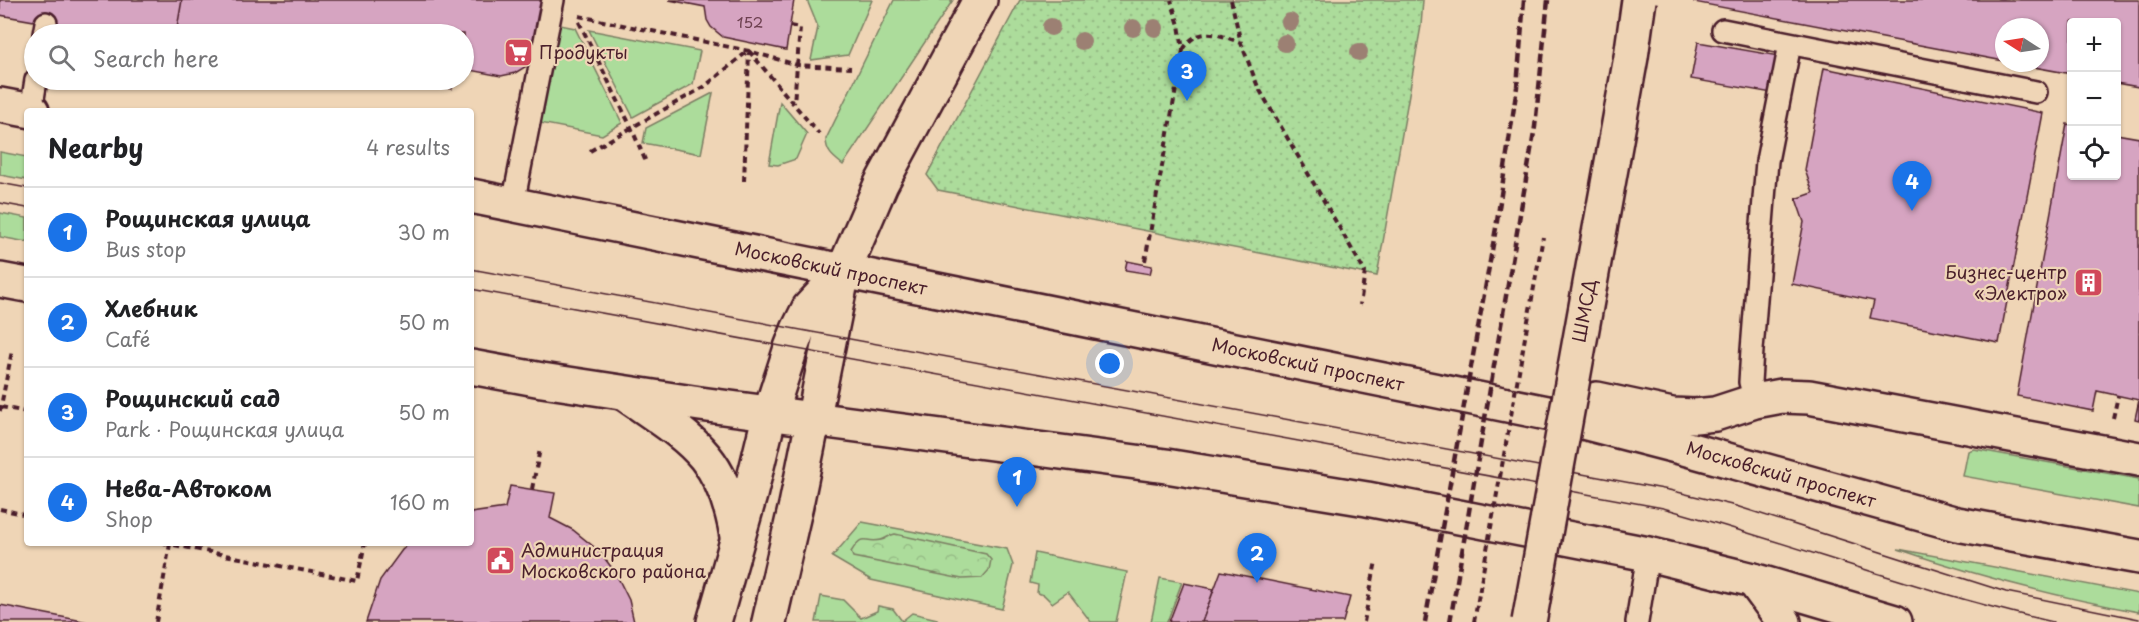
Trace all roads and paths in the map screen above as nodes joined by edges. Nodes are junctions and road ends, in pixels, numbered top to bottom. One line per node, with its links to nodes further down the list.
1 (554, 0): 27 (lane)
2 (980, 0): 30 (main road)
3 (1171, 0): 11 (path)
4 (1231, 0): 9 (path)
5 (1625, 0): 63 (main road, ШМСД)
6 (1639, 0): 64 (main road, ШМСД, bridge)
7 (790, 26): 13 (path)
8 (1723, 30): 10 (lane)
9 (1241, 44): 11 (path); 33 (path)
10 (1790, 44): 16 (lane); 38 (lane)
11 (1183, 50): 29 (path)
12 (749, 51): 13 (path); 17 (path); 21 (path); 21 (path); 25 (path)
13 (797, 64): 14 (path); 17 (path)
14 (851, 68)
15 (34, 90): 19 (lane)
16 (2036, 92)
17 (794, 104): 22 (path)
18 (0, 105): 20 (main road)
19 (31, 108)
20 (24, 110)
21 (631, 127): 23 (path); 24 (path)
22 (819, 134)
23 (590, 152)
24 (646, 162)
25 (744, 181)
26 (474, 197): 27 (main road, Московский проспект)
27 (513, 204): 30 (main road, Московский проспект)
28 (1543, 237): 62 (path, bridge)
29 (1145, 261)
30 (843, 272): 41 (main road); 42 (main road, Московский проспект); 43 (main road)
31 (0, 280): 32 (main road)
32 (24, 284)
33 (1359, 305)
34 (12, 351): 39 (path)
35 (474, 368): 36 (main road)
36 (624, 393): 41 (main road); 50 (main road)
37 (2118, 396): 44 (path)
38 (1755, 401): 42 (main road); 46 (main road)
39 (0, 408): 40 (path)
40 (24, 412)
41 (770, 413): 43 (main road); 50 (main road)
42 (1552, 414): 55 (main road, Московский проспект)
43 (814, 418): 54 (main road); 60 (main road)
44 (2111, 428)
45 (540, 449): 47 (path)
46 (2139, 459)
47 (532, 489)
48 (0, 509): 49 (path)
49 (24, 514)
50 (738, 538): 59 (main road)
51 (170, 546): 58 (path)
52 (180, 546): 53 (path)
53 (363, 546)
54 (1648, 554): 57 (main road); 65 (lane)
55 (2139, 557)
56 (1376, 561): 61 (path)
57 (1753, 580): 66 (main road); 67 (main road)
58 (156, 622)
59 (714, 622)
60 (769, 622)
61 (1364, 622)
62 (1474, 622)
63 (1517, 622)
64 (1529, 622)
65 (1637, 622)
66 (1784, 622)
67 (1895, 622)

